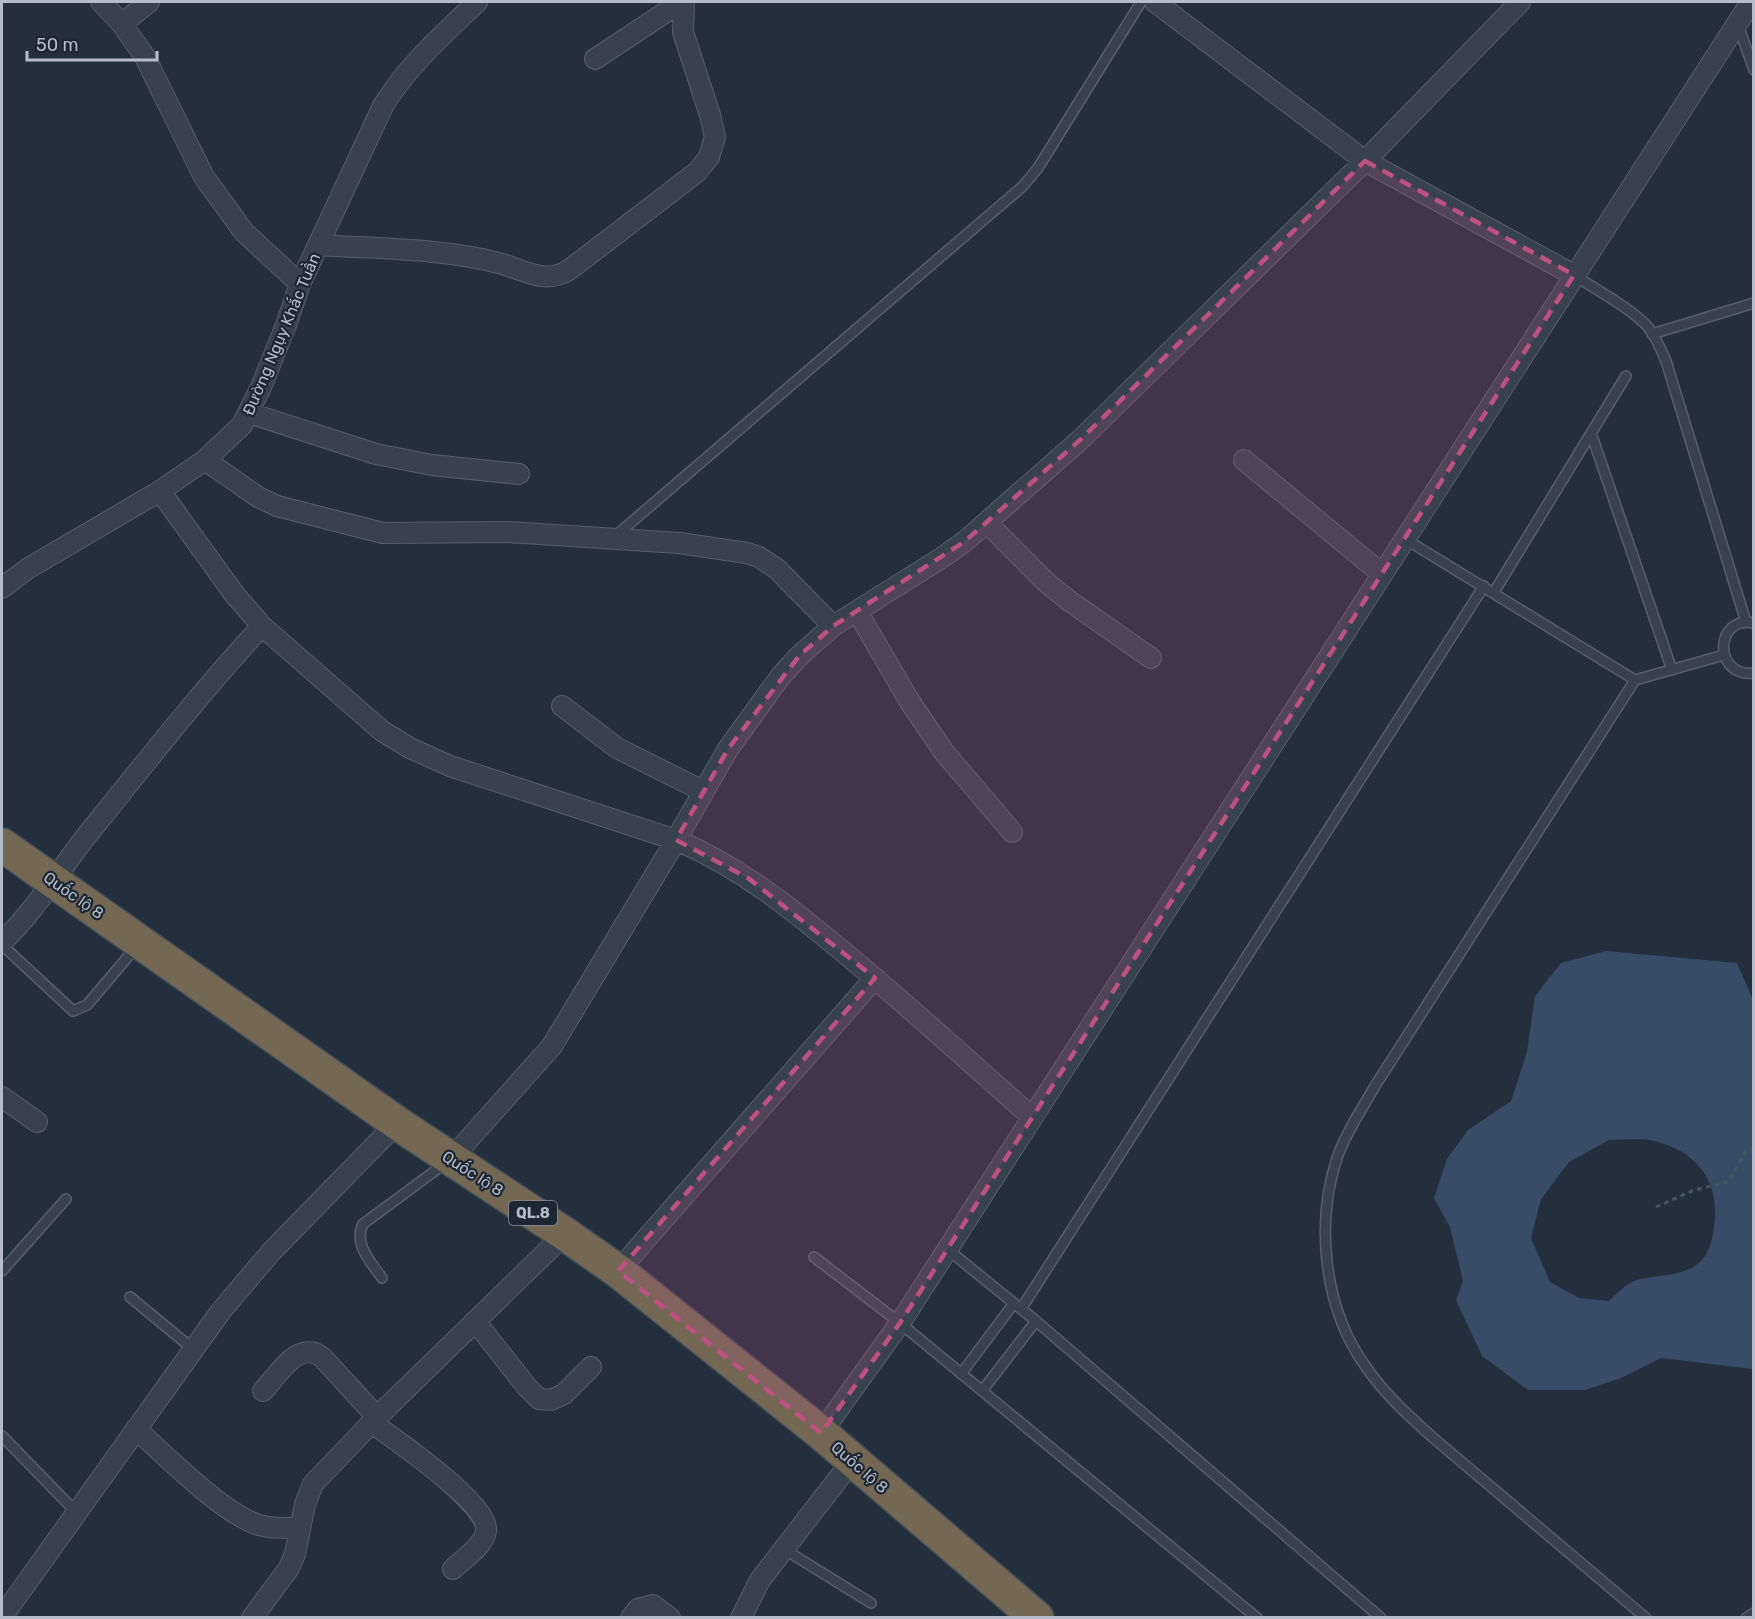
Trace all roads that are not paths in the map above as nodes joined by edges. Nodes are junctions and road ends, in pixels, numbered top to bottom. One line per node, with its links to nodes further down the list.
1 (102, 2): 10 (street)
2 (149, 2): 10 (street)
3 (477, 2): 15 (street, Đường Ngụy Khắc Tuần)
4 (682, 2): 12 (street); 15 (street)
5 (1141, 2): 28 (lane)
6 (1155, 2): 14 (street)
7 (1520, 2): 14 (street)
8 (1751, 2): 9 (street)
9 (1738, 23): 11 (lane); 16 (street)
10 (122, 24): 17 (street)
11 (1751, 54): 13 (lane)
12 (595, 59)
13 (1754, 70)
14 (1365, 161): 16 (street); 27 (street)
15 (318, 245): 17 (street, Đường Ngụy Khắc Tuần)
16 (1574, 275): 19 (lane); 29 (street)
17 (300, 284): 21 (street, Đường Ngụy Khắc Tuần)
18 (1754, 303): 19 (lane)
19 (1652, 334): 35 (lane)
20 (1626, 376): 22 (lane)
21 (249, 413): 23 (street, Đường Ngụy Khắc Tuần); 25 (street)
22 (1591, 433): 33 (lane); 40 (lane)
23 (206, 460): 26 (street, Đường Ngụy Khắc Tuần); 28 (street)
24 (1244, 460): 30 (street)
25 (519, 474)
26 (160, 490): 32 (street, Đường Ngụy Khắc Tuần); 36 (street)
27 (987, 523): 34 (street); 39 (street)
28 (612, 538): 37 (street)
29 (1405, 539): 30 (street); 31 (lane)
30 (1382, 574): 53 (street)
31 (1484, 586): 33 (lane); 65 (lane)
32 (2, 588)
33 (1494, 592): 42 (lane)
34 (857, 611): 37 (street); 45 (street)
35 (1750, 622): 38 (lane)
36 (262, 626): 46 (street); 48 (street)
37 (833, 626): 44 (street)
38 (1724, 655): 40 (lane); 41 (lane)
39 (1151, 658)
40 (1672, 670): 42 (lane)
41 (1754, 673)
42 (1635, 680): 93 (lane)
43 (562, 706): 44 (street)
44 (703, 791): 46 (street)
45 (1012, 832)
46 (676, 840): 51 (street); 56 (street)
47 (2, 845): 48 (highway, Quốc lộ 8 / QL.8)
48 (52, 879): 49 (highway, Quốc lộ 8 / QL.8); 50 (street)
49 (140, 941): 50 (lane); 55 (highway, Quốc lộ 8 / QL.8)
50 (2, 944)
51 (874, 978): 53 (street); 62 (street)
52 (2, 1097): 54 (street)
53 (1032, 1117): 59 (street)
54 (37, 1122)
55 (397, 1123): 56 (highway, Quốc lộ 8 / QL.8); 69 (street)
56 (451, 1159): 58 (highway, Quốc lộ 8 / QL.8); 63 (lane)
57 (66, 1199): 61 (lane)
58 (565, 1234): 62 (highway, Quốc lộ 8 / QL.8); 66 (street)
59 (947, 1249): 65 (lane); 68 (street)
60 (814, 1257): 68 (lane)
61 (2, 1271)
62 (618, 1271): 76 (highway, Quốc lộ 8 / QL.8)
63 (382, 1278)
64 (130, 1297): 69 (lane)
65 (1018, 1306): 67 (lane); 71 (lane)
66 (475, 1321): 70 (street); 74 (street)
67 (1036, 1321): 73 (lane); 92 (lane)
68 (900, 1323): 71 (lane); 76 (street)
69 (193, 1348): 75 (street)
70 (591, 1367)
71 (961, 1374): 73 (lane)
72 (264, 1391): 74 (street)
73 (982, 1391): 91 (lane)
74 (374, 1420): 80 (street); 82 (street)
75 (136, 1429): 79 (street); 80 (street)
76 (821, 1433): 78 (highway, Quốc lộ 8 / QL.8)
77 (2, 1436): 79 (lane)
78 (852, 1461): 81 (street); 90 (highway, Quốc lộ 8 / QL.8)
79 (76, 1512): 86 (street)
80 (300, 1528): 85 (street)
81 (782, 1548): 83 (lane); 89 (street)
82 (453, 1569)
83 (871, 1604)
84 (1754, 1613): 94 (lane)
85 (257, 1615)
86 (2, 1617)
87 (631, 1617): 88 (street)
88 (670, 1617)
89 (741, 1617)
90 (1037, 1617)
91 (1257, 1617)
92 (1381, 1617)
93 (1646, 1617)
94 (1746, 1617)

